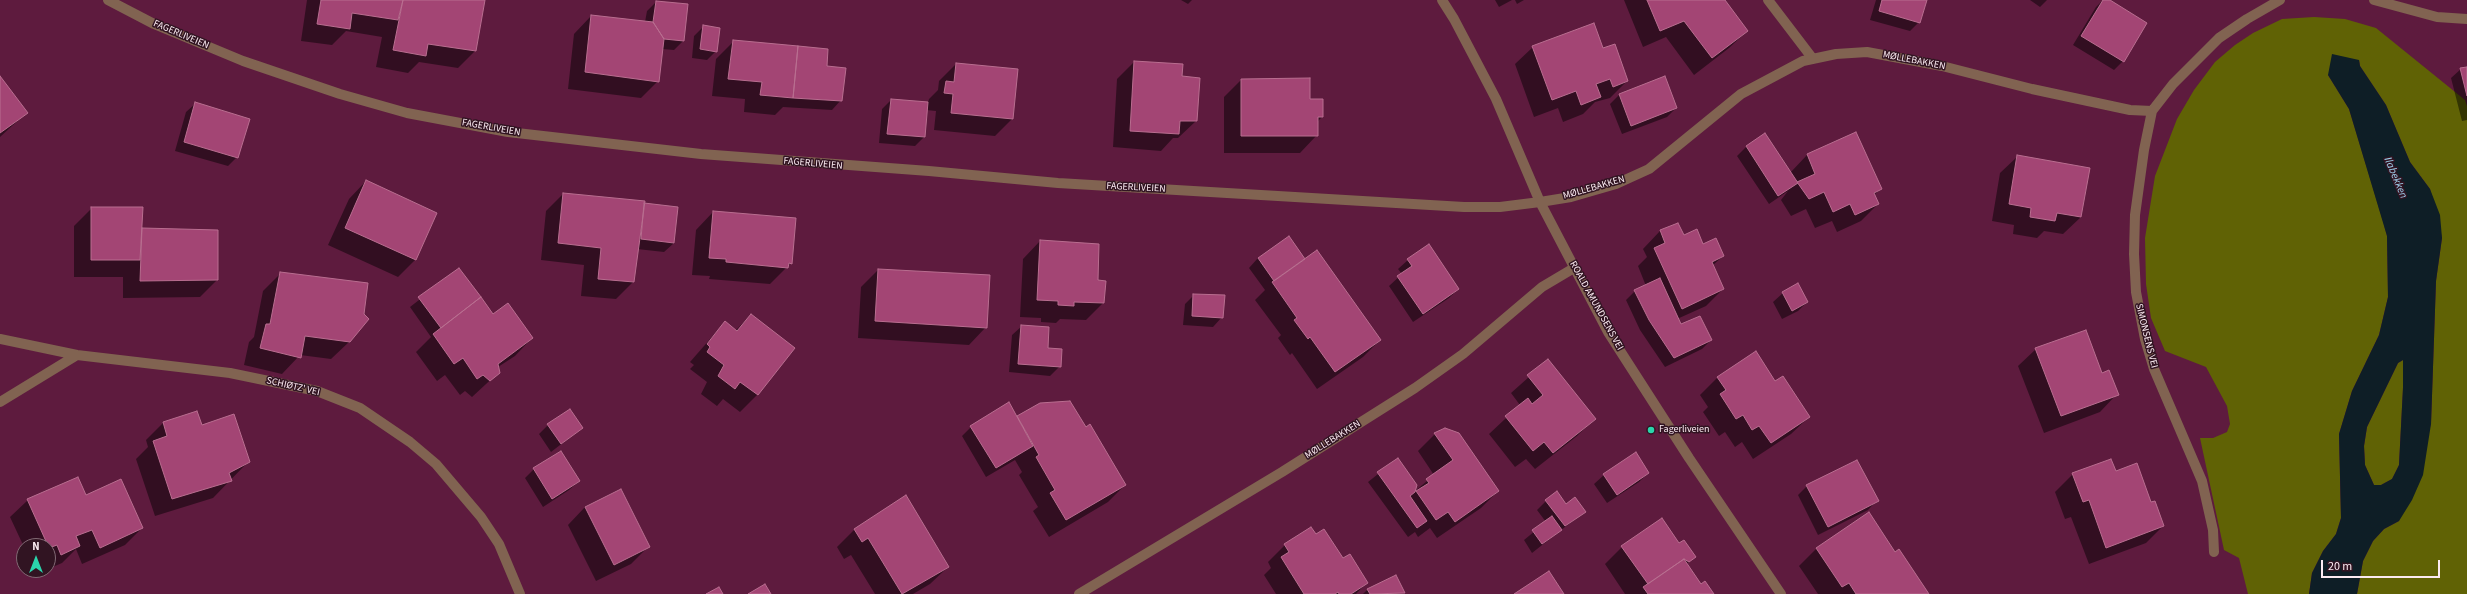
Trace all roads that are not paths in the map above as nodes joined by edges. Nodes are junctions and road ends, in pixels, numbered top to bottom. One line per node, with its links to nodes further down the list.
1 (108, 0): 9 (street, FAGERLIVEIEN)
2 (1442, 0): 9 (street, ROALD AMUNDSENS VEI)
3 (1768, 0): 7 (street)
4 (2280, 0): 8 (street)
5 (2374, 0): 6 (street)
6 (2467, 19)
7 (1813, 59): 8 (street, MØLLEBAKKEN); 9 (street, MØLLEBAKKEN)
8 (2152, 111): 14 (street, SIMONSENS VEI)
9 (1540, 202): 10 (street, ROALD AMUNDSENS VEI)
10 (1574, 268): 16 (street, MØLLEBAKKEN); 17 (street, ROALD AMUNDSENS VEI)
11 (0, 339): 12 (street, SCHIØTZ' VEI)
12 (77, 355): 13 (street); 15 (street, SCHIØTZ' VEI)
13 (0, 402)
14 (2214, 552)
15 (520, 594)
16 (1079, 594)
17 (1781, 594)

